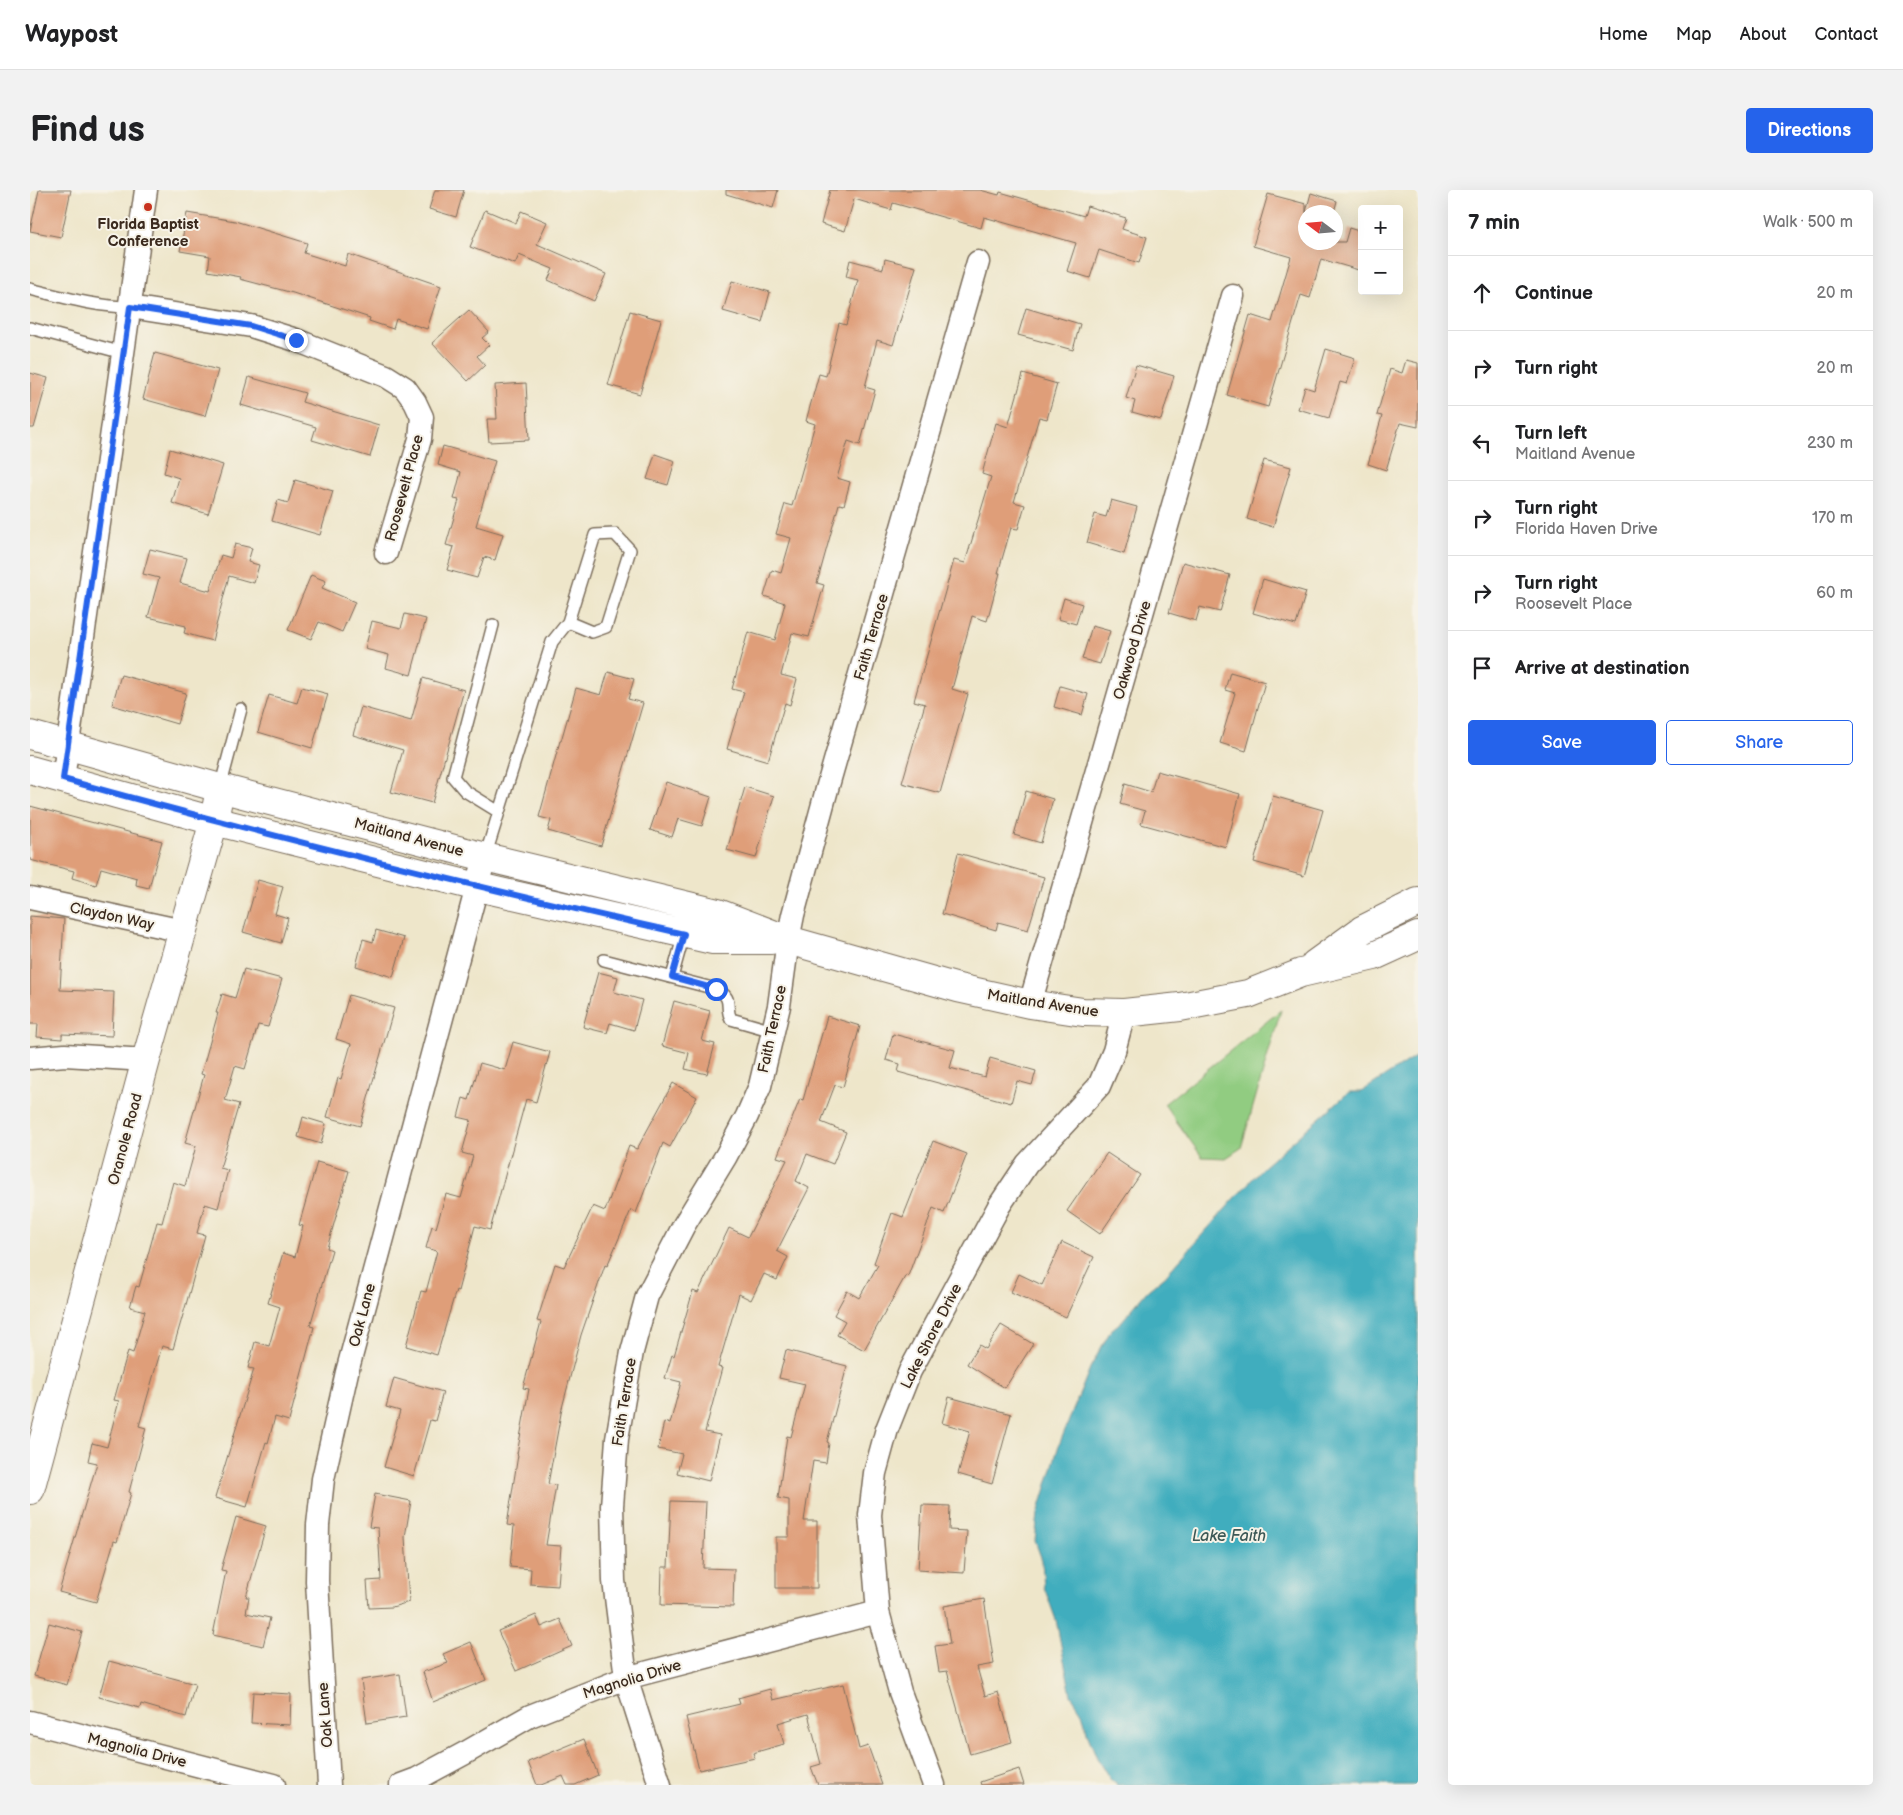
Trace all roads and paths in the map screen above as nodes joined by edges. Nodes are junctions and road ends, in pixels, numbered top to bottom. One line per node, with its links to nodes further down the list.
1 (146, 190): 5 (street)
2 (978, 262): 26 (street, Faith Terrace)
3 (30, 289): 5 (lane)
4 (1233, 296): 30 (street, Oakwood Drive)
5 (130, 307): 7 (street); 8 (street, Roosevelt Place)
6 (30, 328): 7 (lane)
7 (123, 353): 13 (street)
8 (386, 553)
9 (568, 622): 9 (lane); 17 (lane)
10 (493, 624): 17 (lane)
11 (242, 709): 16 (lane)
12 (30, 735): 13 (main road, Maitland Avenue)
13 (67, 746): 15 (street); 16 (main road, Maitland Avenue)
14 (30, 770): 15 (main road, Maitland Avenue)
15 (63, 779): 18 (main road, Maitland Avenue)
16 (220, 788): 18 (main road, Oranole Road); 19 (main road, Maitland Avenue)
17 (499, 812): 19 (lane)
18 (214, 821): 20 (main road, Maitland Avenue); 23 (main road, Oranole Road)
19 (485, 857): 20 (street, Oak Lane); 26 (main road, Maitland Avenue)
20 (478, 887): 24 (main road, Maitland Avenue); 40 (street, Oak Lane)
21 (36, 899): 23 (street, Claydon Way)
22 (1418, 902): 28 (main road, Maitland Avenue)
23 (183, 931): 34 (main road, Oranole Road)
24 (684, 934): 26 (main road, Maitland Avenue); 29 (lane)
25 (1418, 936): 28 (main road, Maitland Avenue)
26 (788, 940): 30 (main road, Maitland Avenue); 32 (street, Faith Terrace)
27 (604, 960): 29 (lane)
28 (1301, 973): 31 (main road, Maitland Avenue)
29 (672, 977): 32 (lane)
30 (1030, 1004): 31 (main road, Maitland Avenue)
31 (1124, 1013): 36 (street, Lake Shore Drive)
32 (773, 1031): 37 (street, Faith Terrace)
33 (30, 1058): 34 (street)
34 (146, 1060): 35 (main road, Oranole Road)
35 (32, 1474)
36 (878, 1612): 37 (street, Magnolia Drive); 43 (street, Lake Shore Drive)
37 (626, 1678): 41 (street, Magnolia Drive); 42 (street, Faith Terrace)
38 (30, 1722): 39 (street, Magnolia Drive)
39 (274, 1785)
40 (329, 1785)
41 (401, 1785)
42 (660, 1785)
43 (934, 1785)

